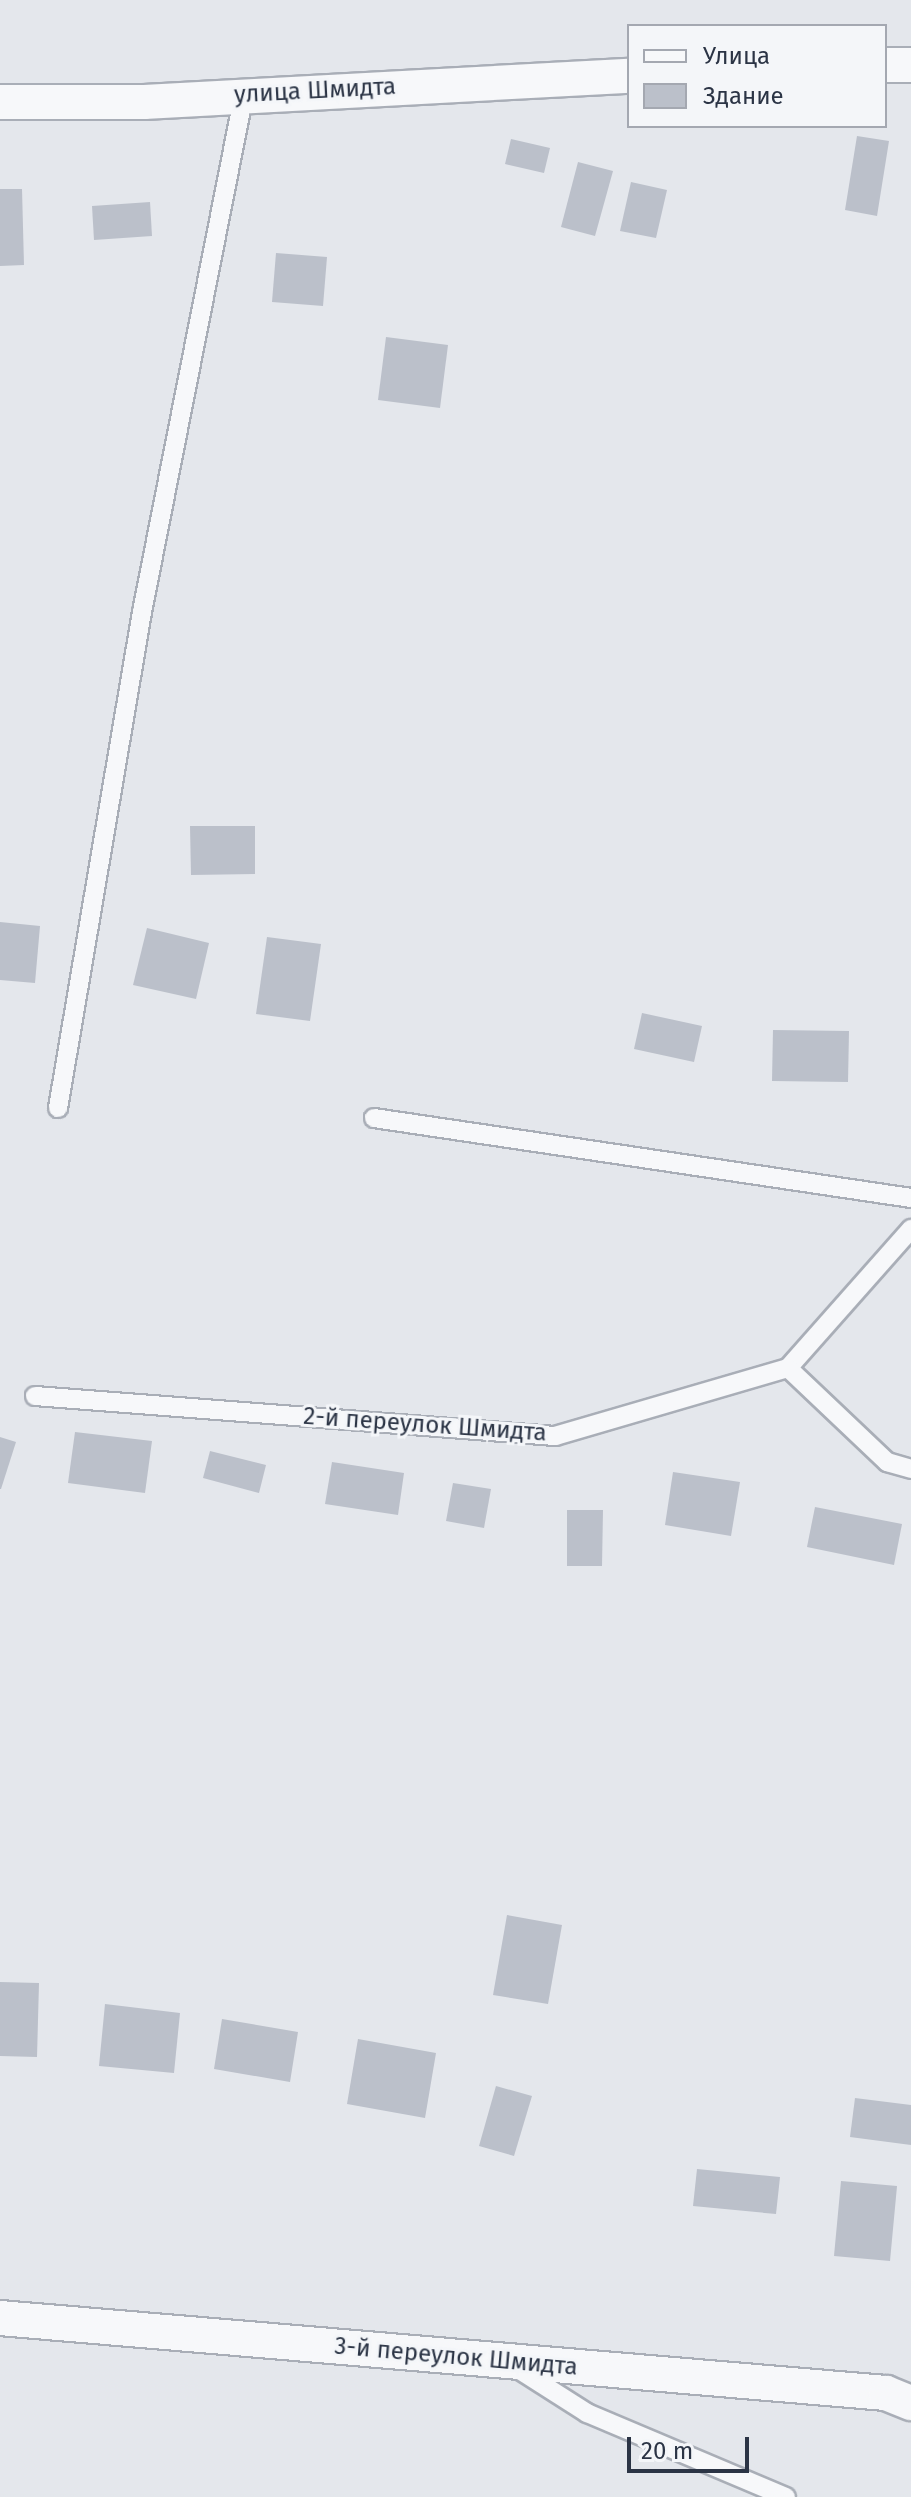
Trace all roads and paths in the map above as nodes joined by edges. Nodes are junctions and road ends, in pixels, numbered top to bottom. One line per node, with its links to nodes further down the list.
1 (887, 65): 2 (street)
2 (911, 65)
3 (627, 76): 4 (street, улица Шмидта)
4 (244, 94): 5 (street, улица Шмидта); 6 (lane)
5 (0, 102)
6 (58, 1108)
7 (374, 1118): 8 (lane)
8 (911, 1198)
9 (911, 1229): 10 (lane)
10 (788, 1368): 11 (lane, 2-й переулок Шмидта); 12 (lane)
11 (35, 1396)
12 (911, 1469)
13 (0, 2318): 15 (street, 3-й переулок Шмидта)
14 (512, 2365): 16 (lane)
15 (911, 2403)
16 (786, 2497)

